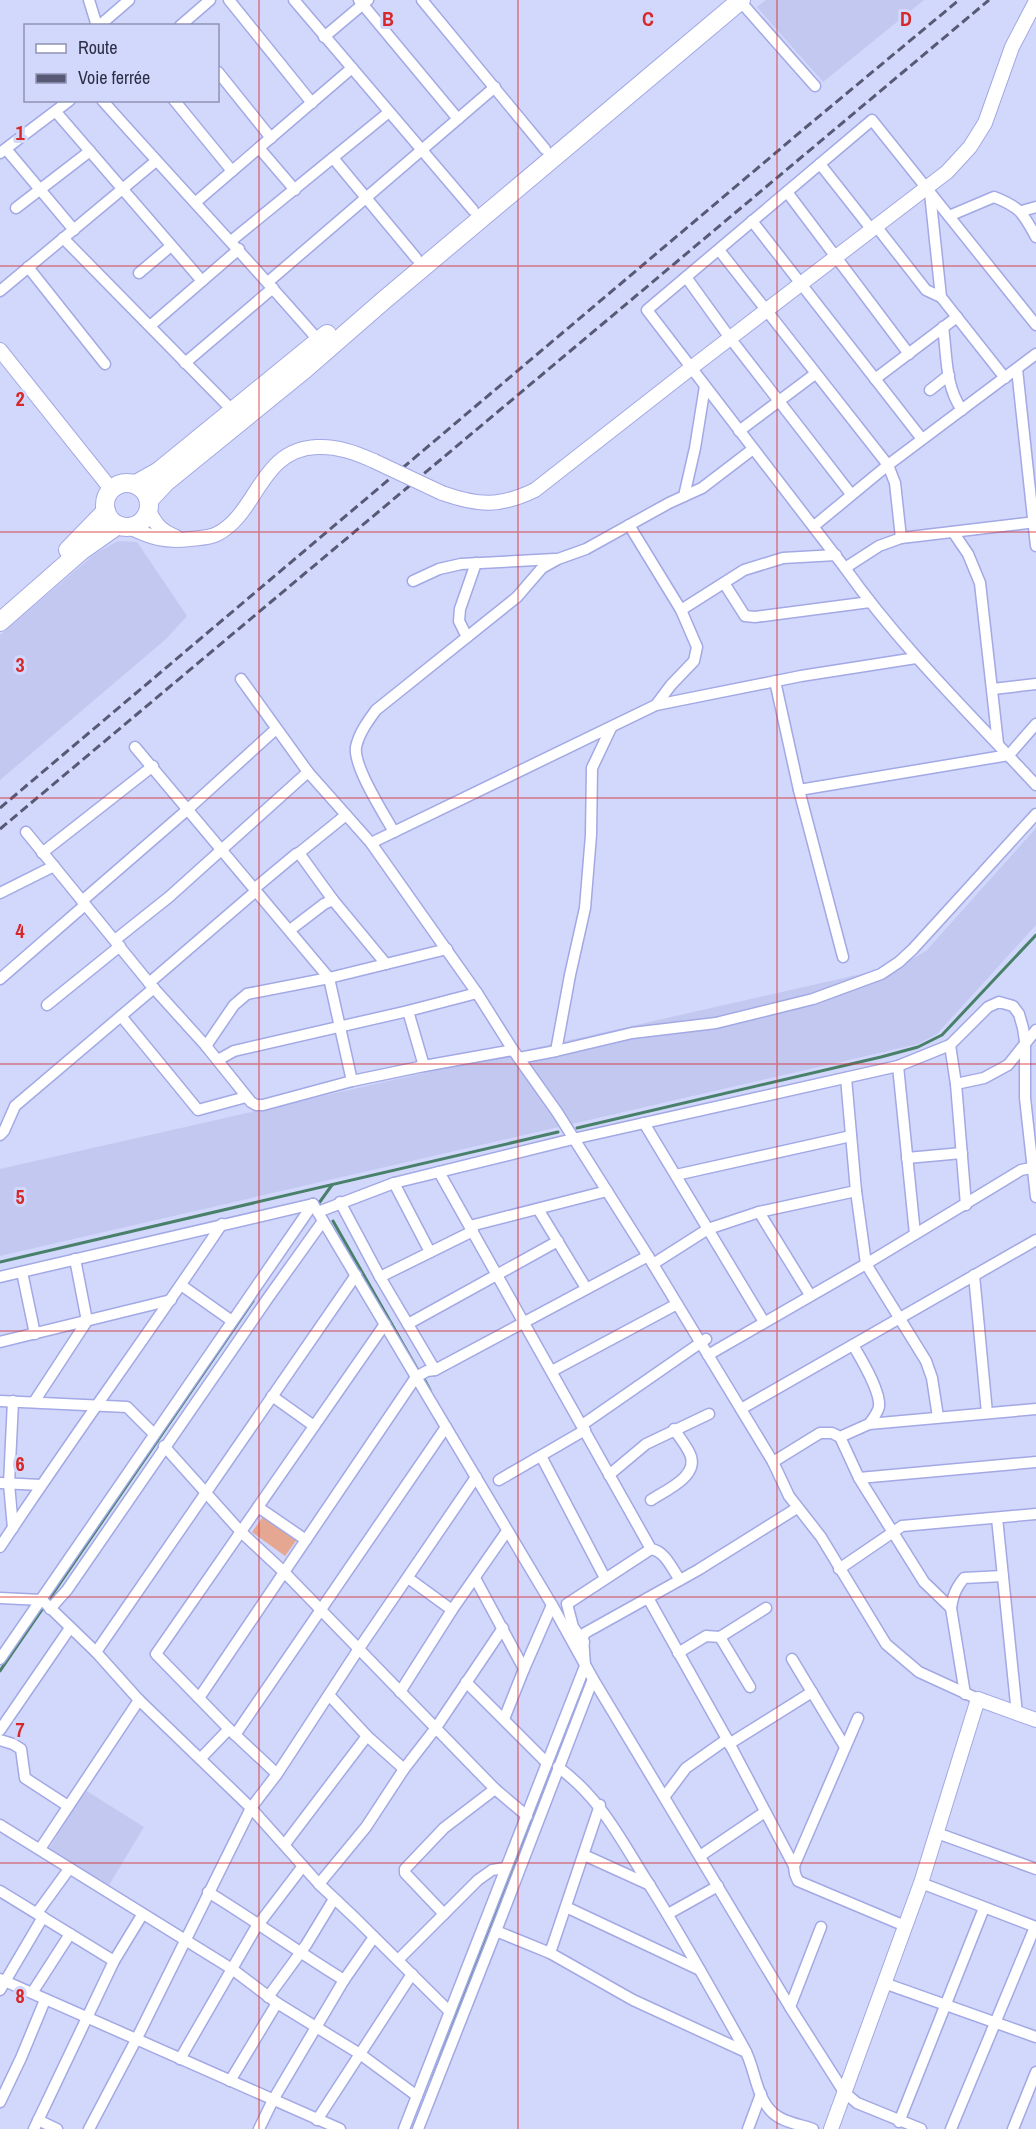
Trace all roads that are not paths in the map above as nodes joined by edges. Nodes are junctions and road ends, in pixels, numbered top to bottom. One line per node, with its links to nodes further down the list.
1 (89, 0): 10 (street)
2 (129, 0): 11 (street)
3 (210, 0): 12 (street)
4 (229, 0): 21 (street)
5 (294, 0): 13 (street)
6 (422, 0): 17 (street)
7 (734, 0): 16 (street); 27 (highway); 96 (highway)
8 (363, 2): 13 (street); 24 (street)
9 (1034, 9): 38 (street)
10 (97, 24)
11 (100, 24)
12 (182, 24)
13 (324, 37): 14 (street)
14 (352, 68): 21 (street); 23 (street)
15 (219, 73): 25 (street)
16 (815, 86)
17 (495, 87): 24 (street); 27 (street)
18 (68, 102): 22 (street)
19 (104, 102): 32 (street)
20 (176, 102): 34 (street)
21 (312, 103): 25 (street)
22 (56, 112): 29 (street); 30 (street)
23 (389, 112): 28 (street); 31 (street)
24 (458, 119): 28 (street)
25 (271, 138): 26 (street)
26 (259, 148): 34 (street); 37 (street)
27 (545, 149): 44 (highway)
28 (422, 150): 40 (street); 44 (street)
29 (3, 151): 35 (street)
30 (90, 151): 35 (street); 36 (street)
31 (333, 158): 37 (street); 40 (street)
32 (156, 161): 36 (street); 41 (street)
33 (820, 164): 38 (street); 39 (street); 48 (street)
34 (232, 171): 41 (street)
35 (40, 189): 43 (street); 49 (street)
36 (123, 189): 49 (street); 53 (street)
37 (295, 190): 52 (street)
38 (928, 190): 46 (street); 48 (street); 64 (street)
39 (787, 192): 47 (street); 55 (street)
40 (367, 197): 56 (street); 62 (street)
41 (196, 202): 52 (street)
42 (1036, 207): 45 (street)
43 (16, 208)
44 (473, 210): 56 (highway)
45 (1022, 211): 46 (street); 50 (street)
46 (949, 216): 68 (street)
47 (752, 221): 54 (street); 61 (street)
48 (874, 228): 55 (street); 64 (street)
49 (74, 230): 51 (street)
50 (1036, 237)
51 (63, 238): 57 (street); 67 (street)
52 (235, 245): 60 (street); 62 (street)
53 (171, 246): 58 (street); 60 (street)
54 (719, 250): 59 (street); 65 (street)
55 (836, 257): 61 (street); 73 (street)
56 (416, 258): 71 (highway)
57 (28, 267): 63 (street); 76 (street)
58 (139, 273)
59 (686, 277): 70 (street); 77 (street)
60 (202, 281): 67 (street)
61 (801, 284): 65 (street); 82 (street)
62 (270, 285): 71 (street); 75 (street)
63 (0, 291)
64 (941, 297): 66 (street)
65 (766, 311): 70 (street); 79 (street)
66 (957, 317): 69 (street); 81 (street)
67 (150, 326): 75 (street)
68 (1036, 326)
69 (943, 327): 73 (street); 80 (street)
70 (730, 338): 77 (street); 85 (street)
71 (319, 341): 87 (highway)
72 (0, 350): 93 (street)
73 (909, 354): 82 (street)
74 (1036, 354): 78 (street)
75 (185, 363): 87 (street)
76 (105, 364)
77 (691, 368): 83 (street); 104 (street, bridge)
78 (1017, 369): 81 (street); 98 (street)
79 (815, 374): 85 (street); 91 (street)
80 (949, 375): 84 (street); 86 (street)
81 (1005, 378): 86 (street)
82 (875, 379): 89 (street)
83 (705, 386): 88 (street); 95 (street)
84 (930, 390)
85 (779, 401): 88 (street); 94 (street)
86 (962, 410): 89 (street)
87 (233, 411): 92 (highway)
88 (739, 431): 90 (street)
89 (922, 439): 91 (street)
90 (753, 449): 95 (street); 101 (street)
91 (888, 465): 94 (street); 103 (street)
92 (136, 484): 93 (highway); 96 (highway)
93 (111, 489): 97 (highway)
94 (851, 494): 101 (street)
95 (684, 496): 99 (street)
96 (149, 506): 100 (highway); 104 (street)
97 (106, 511): 100 (highway); 113 (highway)
98 (1035, 522): 102 (street); 105 (street)
99 (629, 525): 107 (street); 114 (street)
100 (124, 526): 104 (street); 115 (highway)
101 (814, 526): 106 (street)
102 (953, 532): 103 (street); 121 (street)
103 (901, 538): 109 (street)
104 (187, 540)
105 (1036, 546)
106 (836, 555): 109 (street); 111 (street)
107 (558, 559): 108 (street); 116 (street)
108 (476, 563): 110 (street); 116 (street)
109 (845, 567): 112 (street)
110 (413, 581)
111 (724, 583): 112 (street); 114 (street)
112 (870, 602): 117 (street)
113 (0, 608)
114 (681, 610): 122 (street)
115 (0, 622)
116 (467, 637): 139 (street)
117 (916, 658): 119 (street); 127 (street)
118 (241, 679): 125 (street)
119 (775, 681): 122 (street); 134 (street)
120 (1036, 684): 121 (street)
121 (993, 689): 127 (street)
122 (656, 705): 124 (street)
123 (1036, 724): 129 (street)
124 (612, 728): 126 (street); 130 (street)
125 (276, 729): 132 (street); 135 (street)
126 (586, 741): 130 (street); 139 (street)
127 (998, 744): 129 (street)
128 (135, 747): 131 (street)
129 (1009, 755): 133 (street); 134 (street)
130 (594, 761): 166 (street)
131 (153, 766): 135 (street); 142 (street)
132 (308, 772): 137 (street); 141 (street)
133 (1036, 784)
134 (800, 790): 152 (street)
135 (187, 810): 141 (street); 148 (street)
136 (1036, 814): 166 (street)
137 (346, 815): 140 (street); 143 (street)
138 (26, 832): 142 (street)
139 (394, 832): 140 (street)
140 (371, 843): 151 (street)
141 (222, 850): 145 (street); 150 (street)
142 (42, 853): 144 (street)
143 (299, 853): 145 (street); 147 (street)
144 (54, 866): 146 (street); 148 (street)
145 (255, 890): 149 (street); 156 (street)
146 (0, 893)
147 (333, 900): 149 (street); 153 (street)
148 (84, 903): 150 (street); 155 (street)
149 (290, 930): 154 (street)
150 (117, 943): 156 (street); 158 (street)
151 (447, 949): 153 (street); 157 (street)
152 (843, 957)
153 (386, 964): 154 (street)
154 (329, 978): 161 (street); 165 (street)
155 (0, 979)
156 (152, 986): 160 (street); 165 (street)
157 (477, 993): 159 (street); 167 (street)
158 (47, 1005)
159 (408, 1011): 161 (street); 169 (street)
160 (121, 1016): 174 (street); 176 (street)
161 (340, 1027): 168 (street); 172 (street)
162 (1036, 1030): 163 (street)
163 (1025, 1041): 164 (street); 173 (street); 181 (street)
164 (950, 1045): 170 (street); 173 (street)
165 (206, 1046): 168 (street)
166 (556, 1051): 167 (street)
167 (516, 1054): 169 (street); 178 (street)
168 (218, 1060): 174 (street)
169 (424, 1066): 172 (street)
170 (898, 1066): 171 (street); 180 (street)
171 (846, 1078): 175 (street); 177 (street)
172 (351, 1081): 174 (street)
173 (956, 1084): 179 (street)
174 (246, 1097)
175 (644, 1123): 178 (street); 183 (street)
176 (0, 1135)
177 (851, 1136): 183 (street); 186 (street)
178 (573, 1139): 182 (street); 185 (street)
179 (962, 1153): 180 (street); 189 (street)
180 (907, 1158): 196 (street)
181 (1031, 1168): 187 (street); 189 (street)
182 (439, 1172): 184 (street); 194 (street)
183 (676, 1175): 195 (street)
184 (394, 1183): 188 (street); 199 (street)
185 (607, 1191): 190 (street); 201 (street)
186 (856, 1191): 192 (street); 202 (street)
187 (1036, 1197)
188 (340, 1202): 191 (street); 208 (street)
189 (966, 1205): 196 (street)
190 (538, 1209): 194 (street); 198 (street)
191 (318, 1212): 193 (street); 204 (street); 216 (street); 245 (street)
192 (759, 1212): 195 (street); 211 (street)
193 (222, 1224): 200 (street); 209 (street)
194 (472, 1229): 199 (street); 205 (street)
195 (708, 1229): 201 (street); 218 (street)
196 (915, 1234): 202 (street)
197 (1036, 1240): 206 (street)
198 (558, 1241): 205 (street); 210 (street)
199 (430, 1252): 208 (street)
200 (75, 1259): 203 (street); 215 (street)
201 (650, 1260): 210 (street); 213 (street)
202 (866, 1264): 211 (street); 214 (street)
203 (22, 1272): 207 (street); 221 (street)
204 (356, 1275): 219 (street); 228 (street)
205 (498, 1275): 217 (street); 220 (street)
206 (974, 1275): 214 (street); 235 (street)
207 (0, 1277)
208 (380, 1277): 220 (street)
209 (181, 1285): 212 (street); 216 (street)
210 (586, 1288): 217 (street)
211 (810, 1295): 218 (street)
212 (171, 1300): 215 (street); 232 (street)
213 (677, 1305): 222 (street); 226 (street)
214 (899, 1317): 224 (street); 237 (street)
215 (87, 1321): 221 (street); 231 (street)
216 (232, 1321): 243 (street)
217 (524, 1322): 226 (street); 227 (street)
218 (764, 1322): 225 (street)
219 (385, 1324): 227 (street); 239 (street)
220 (408, 1324): 227 (street)
221 (35, 1334): 223 (street)
222 (703, 1341): 225 (street); 241 (street)
223 (0, 1342)
224 (853, 1344): 233 (street); 238 (street)
225 (708, 1355): 233 (street)
226 (552, 1371): 241 (street)
227 (424, 1373): 240 (street); 265 (street)
228 (272, 1396): 239 (street); 255 (street)
229 (0, 1401): 230 (street)
230 (13, 1401): 231 (street); 253 (street)
231 (34, 1402): 232 (street)
232 (96, 1405): 243 (street); 254 (street)
233 (741, 1409): 247 (street)
234 (1036, 1409): 235 (street)
235 (987, 1413): 237 (street)
236 (709, 1414): 242 (street)
237 (938, 1417): 238 (street)
238 (869, 1424): 244 (street)
239 (314, 1426): 257 (street)
240 (446, 1427): 250 (street); 283 (street)
241 (583, 1427): 246 (street); 249 (street)
242 (674, 1429): 249 (street); 256 (street)
243 (154, 1434): 277 (street)
244 (840, 1437): 247 (street); 251 (street)
245 (164, 1446): 255 (street); 281 (street)
246 (541, 1456): 252 (street); 273 (street)
247 (773, 1462): 258 (street)
248 (1036, 1462): 251 (street)
249 (609, 1474): 267 (street)
250 (476, 1477): 262 (street); 271 (street)
251 (860, 1478): 264 (street)
252 (500, 1480)
253 (5, 1484): 254 (street); 261 (street)
254 (41, 1485): 261 (street)
255 (205, 1493): 263 (street); 289 (street)
256 (651, 1500)
257 (258, 1507): 263 (street); 265 (street)
258 (797, 1508): 268 (street); 274 (street)
259 (1036, 1515): 260 (street)
260 (997, 1518): 264 (street); 270 (street)
261 (13, 1528): 266 (street)
262 (507, 1531): 272 (street); 278 (street)
263 (241, 1532): 269 (street); 302 (street)
264 (892, 1532): 268 (street); 280 (street)
265 (306, 1540): 269 (street)
266 (0, 1547)
267 (651, 1549): 273 (street); 274 (street)
268 (839, 1569): 301 (street)
269 (284, 1572): 283 (street); 302 (street)
270 (1003, 1576): 280 (street); 304 (street)
271 (408, 1578): 282 (street); 288 (street)
272 (475, 1578): 282 (street); 285 (street)
273 (605, 1578): 287 (street)
274 (680, 1580): 276 (street)
275 (0, 1598): 277 (street)
276 (648, 1598): 287 (street); 290 (street)
277 (42, 1600): 281 (street); 291 (street)
278 (552, 1605): 293 (street); 294 (street)
279 (765, 1608): 286 (street)
280 (951, 1608): 301 (street)
281 (50, 1609): 284 (street)
282 (452, 1610): 298 (street)
283 (320, 1611): 288 (street); 310 (street)
284 (70, 1628): 289 (street); 309 (street)
285 (502, 1628): 294 (street); 296 (street)
286 (720, 1637): 290 (street); 297 (street)
287 (584, 1642): 293 (street)
288 (358, 1650): 298 (street); 300 (street)
289 (96, 1653): 303 (street)
290 (678, 1653): 313 (street)
291 (0, 1659)
292 (792, 1659): 299 (street)
293 (585, 1666): 295 (street); 316 (street)
294 (524, 1669): 306 (street)
295 (593, 1678): 316 (street); 320 (street)
296 (466, 1682): 306 (street); 308 (street)
297 (750, 1687)
298 (400, 1692): 308 (street)
299 (812, 1692): 313 (street); 314 (street)
300 (329, 1695): 311 (street); 318 (street)
301 (971, 1696): 304 (street); 327 (street)
302 (199, 1698): 310 (street)
303 (139, 1700): 315 (street); 322 (street)
304 (1017, 1714): 307 (street)
305 (858, 1718): 314 (street)
306 (504, 1719): 316 (street)
307 (1036, 1720)
308 (435, 1729): 317 (street); 319 (street)
309 (0, 1730)
310 (232, 1732): 315 (street); 318 (street)
311 (367, 1736): 317 (street); 328 (street)
312 (0, 1740): 322 (street)
313 (728, 1742): 320 (street); 324 (street)
314 (845, 1747): 333 (street)
315 (201, 1758): 323 (street)
316 (553, 1765): 321 (street); 325 (street); 341 (street)
317 (404, 1769): 338 (street)
318 (277, 1774): 323 (street)
319 (495, 1789): 325 (street); 347 (street)
320 (665, 1796): 331 (street)
321 (600, 1805): 330 (street); 339 (street)
322 (68, 1806): 329 (street)
323 (251, 1808): 328 (street); 343 (street)
324 (765, 1812): 331 (street); 333 (street)
325 (527, 1816): 334 (street)
326 (0, 1826): 329 (street)
327 (937, 1833): 336 (street); 337 (street)
328 (285, 1844): 332 (street)
329 (40, 1849): 335 (street)
330 (585, 1855): 339 (street); 345 (street)
331 (700, 1856): 340 (street)
332 (303, 1866): 338 (street); 351 (street)
333 (794, 1866): 352 (street)
334 (505, 1868): 341 (street); 347 (street)
335 (69, 1869): 349 (street); 350 (street)
336 (1036, 1869)
337 (921, 1883): 346 (street); 352 (street)
338 (319, 1884): 344 (street)
339 (650, 1886): 348 (street)
340 (718, 1886): 348 (street); 374 (street)
341 (505, 1890): 355 (street); 363 (street)
342 (0, 1891): 349 (street)
343 (208, 1892): 351 (street); 358 (street)
344 (334, 1899): 357 (street); 359 (street)
345 (566, 1907): 360 (street); 365 (street)
346 (984, 1908): 353 (street); 373 (street)
347 (444, 1914): 361 (street)
348 (668, 1914): 365 (street)
349 (40, 1915): 356 (street); 368 (street)
350 (142, 1915): 358 (street); 362 (street)
351 (259, 1923): 359 (street); 364 (street)
352 (905, 1926): 369 (street)
353 (1035, 1927): 377 (street)
354 (821, 1928): 374 (street)
355 (496, 1931): 360 (street); 363 (street)
356 (70, 1934): 362 (street); 370 (street)
357 (374, 1937): 361 (street); 367 (street)
358 (185, 1939): 364 (street); 380 (street)
359 (300, 1953): 367 (street); 372 (street)
360 (550, 1953): 381 (street)
361 (398, 1960): 366 (street)
362 (114, 1961): 376 (street)
363 (474, 1968): 375 (street)
364 (232, 1969): 372 (street); 383 (street)
365 (700, 1970): 381 (street)
366 (412, 1974): 375 (street); 382 (street)
367 (344, 1980): 378 (street)
368 (1, 1983): 370 (street)
369 (884, 1983): 373 (street); 386 (street)
370 (32, 1993): 371 (street)
371 (45, 2000): 376 (street); 390 (street)
372 (273, 2000): 378 (street); 385 (street)
373 (945, 2004): 377 (street); 392 (street)
374 (790, 2007): 386 (street)
375 (454, 2015): 387 (street)
376 (87, 2018): 380 (street); 393 (street)
377 (996, 2022): 379 (street); 404 (street)
378 (318, 2027): 382 (street); 389 (street)
379 (1036, 2037)
380 (137, 2038): 383 (street); 396 (street)
381 (746, 2052): 388 (street)
382 (360, 2054): 387 (street); 391 (street)
383 (180, 2059): 385 (street)
384 (1036, 2072): 405 (street)
385 (230, 2081): 389 (street)
386 (844, 2092): 392 (street); 402 (street)
387 (423, 2094): 398 (street); 399 (street)
388 (761, 2094): 400 (street); 401 (street)
389 (273, 2100): 391 (street); 397 (street)
390 (0, 2102)
391 (317, 2120): 394 (street)
392 (899, 2122): 403 (street)
393 (36, 2124): 395 (street)
394 (334, 2128)
395 (57, 2129)
396 (89, 2129)
397 (259, 2129)
398 (404, 2129)
399 (418, 2129)
400 (748, 2129)
401 (813, 2129)
402 (831, 2129)
403 (921, 2129)
404 (951, 2129)
405 (1013, 2129)

